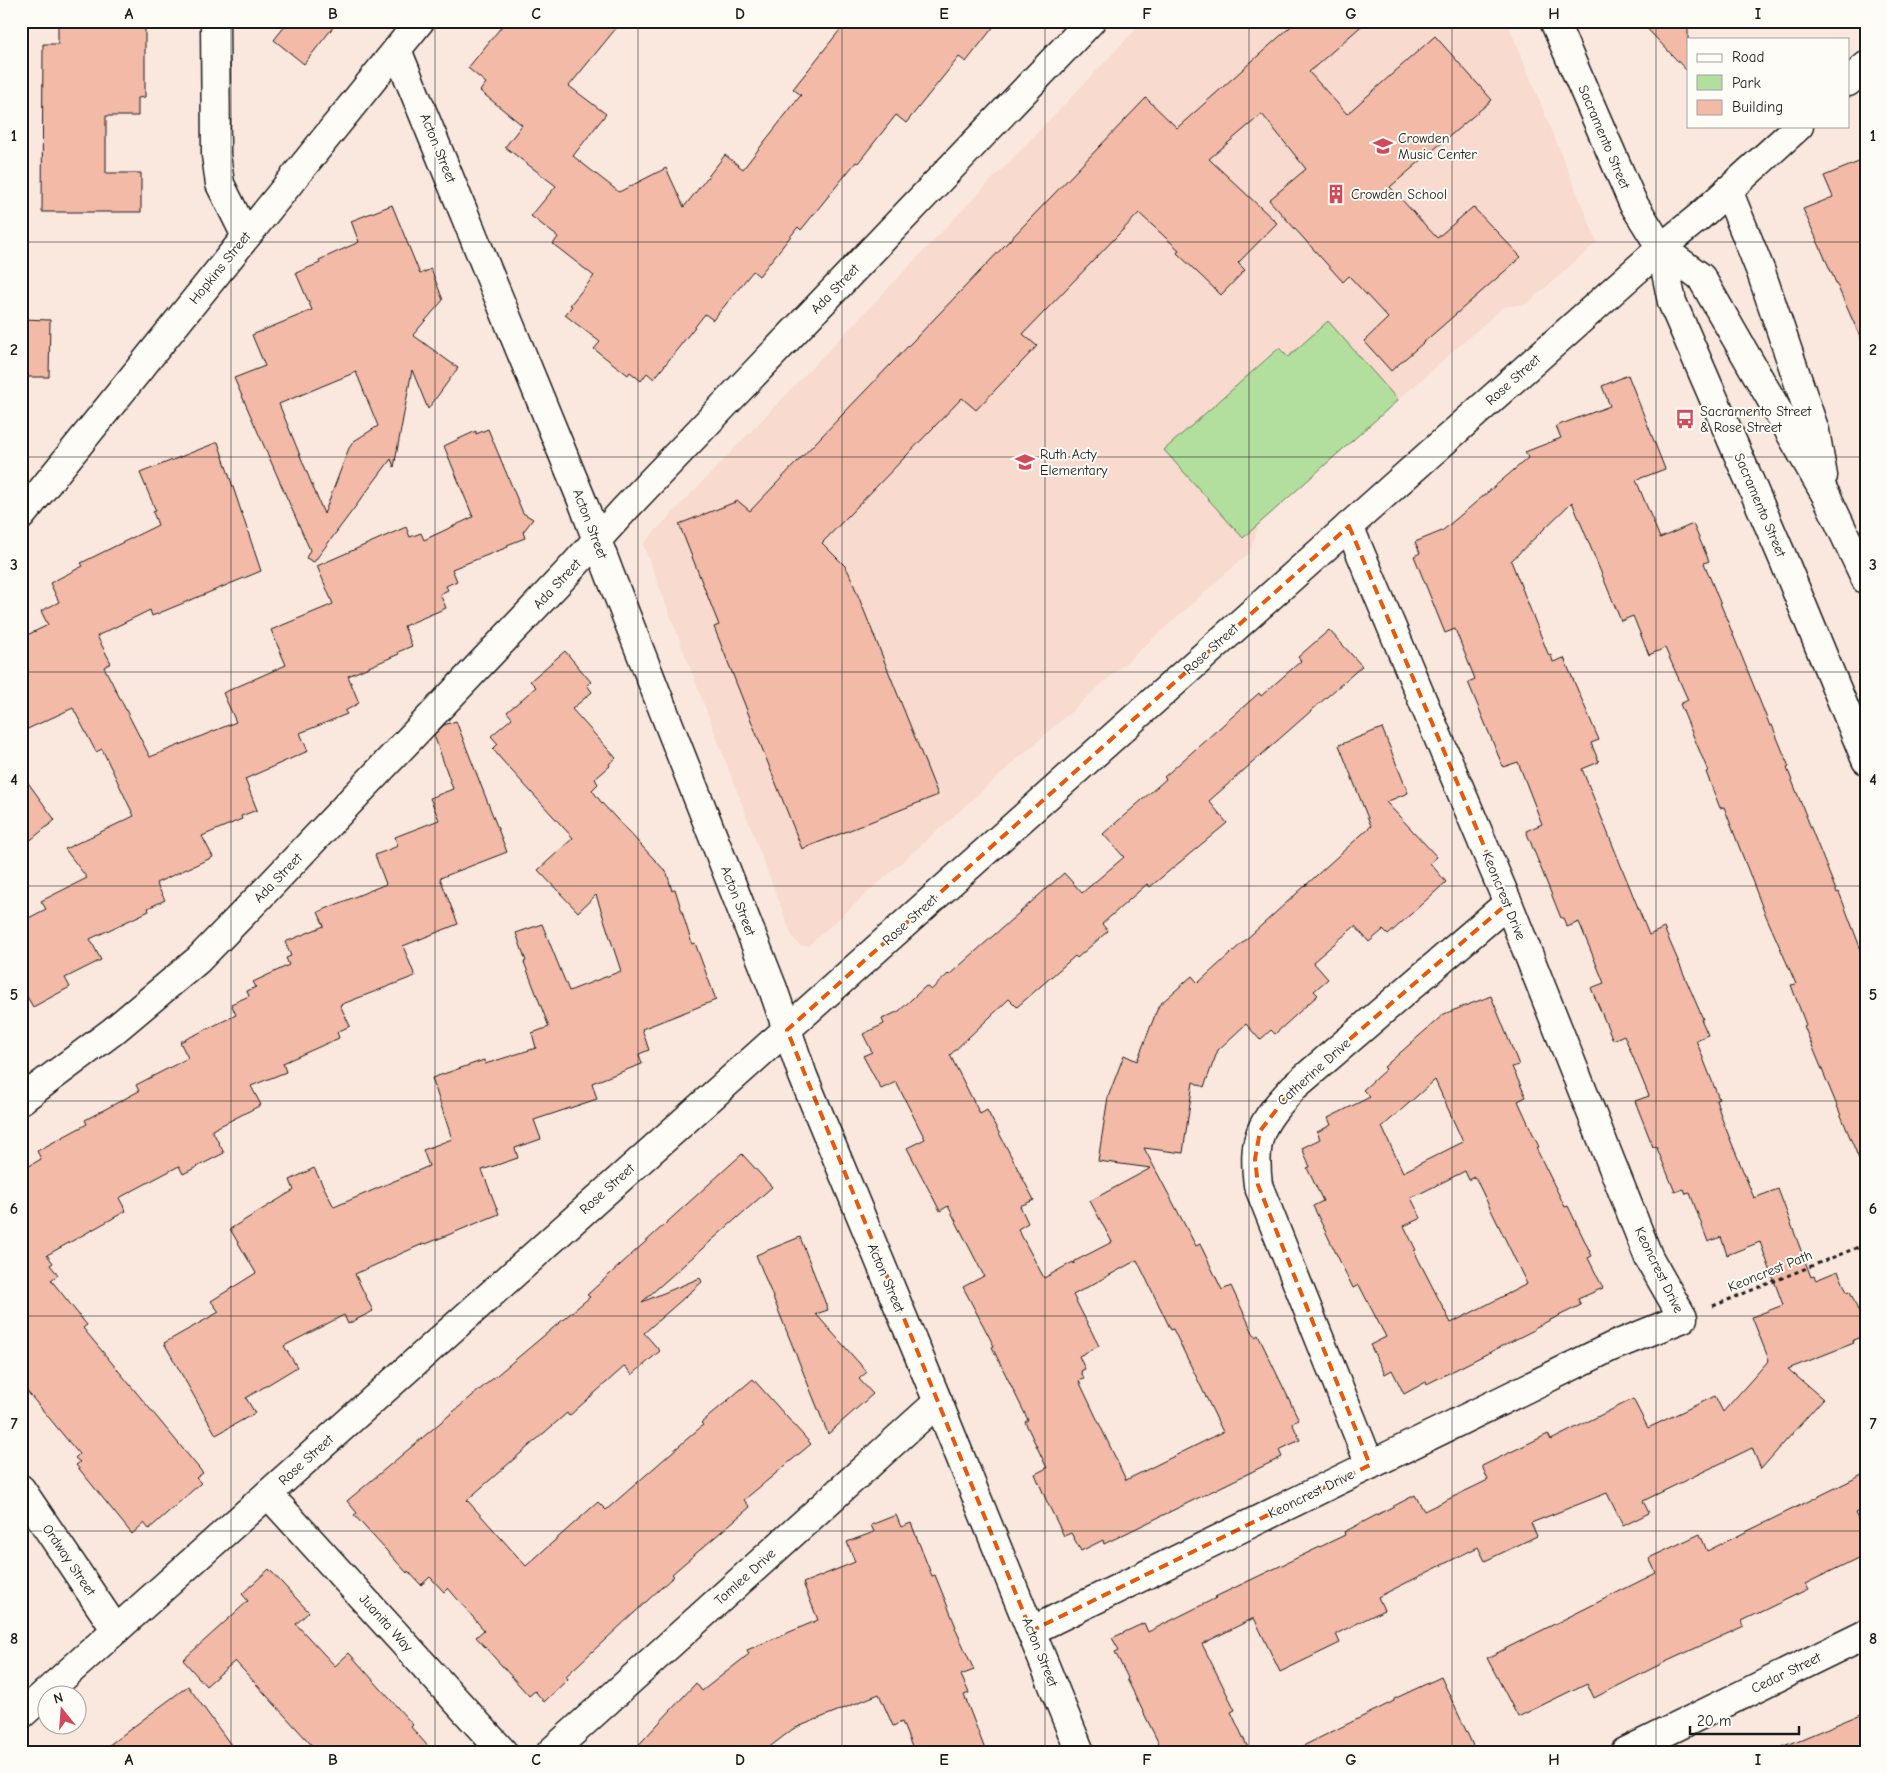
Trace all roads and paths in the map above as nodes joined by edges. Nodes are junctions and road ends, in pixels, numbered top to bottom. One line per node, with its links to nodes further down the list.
1 (215, 21): 10 (street)
2 (420, 21): 5 (street, Hopkins Street)
3 (1091, 21): 15 (street, Ada Street)
4 (1554, 21): 11 (street, Sacramento Street)
5 (397, 50): 10 (street, Hopkins Street); 15 (street, Acton Street)
6 (1866, 66): 7 (street)
7 (1850, 80)
8 (1797, 128): 9 (street, Rose Street)
9 (1728, 190): 11 (street, Rose Street); 12 (street)
10 (246, 236): 13 (street, Hopkins Street)
11 (1661, 248): 12 (street, Sacramento Street); 14 (street, Rose Street); 17 (street, Sacramento Street)
12 (1827, 497): 16 (street, Sacramento Street)
13 (21, 516)
14 (1349, 526): 18 (street, Keoncrest Drive); 19 (street, Rose Street)
15 (597, 540): 19 (street, Acton Street); 20 (street, Ada Street)
16 (1866, 580)
17 (1866, 760)
18 (1508, 903): 22 (street, Keoncrest Drive); 24 (street, Catherine Drive)
19 (787, 1030): 23 (street, Acton Street); 26 (street, Rose Street)
20 (21, 1100)
21 (1866, 1244): 22 (path, Keoncrest Path)
22 (1683, 1318): 24 (street, Keoncrest Drive)
23 (938, 1402): 28 (street, Acton Street); 32 (street, Tomlee Drive)
24 (1370, 1465): 28 (street, Keoncrest Drive)
25 (21, 1489): 27 (street, Ordway Street)
26 (268, 1494): 27 (street, Rose Street); 31 (street, Juanita Way)
27 (116, 1630): 30 (street, Rose Street)
28 (1031, 1631): 33 (street, Acton Street)
29 (1866, 1634): 34 (street, Cedar Street)
30 (21, 1714)
31 (503, 1752)
32 (551, 1752)
33 (1080, 1752)
34 (1625, 1752)

